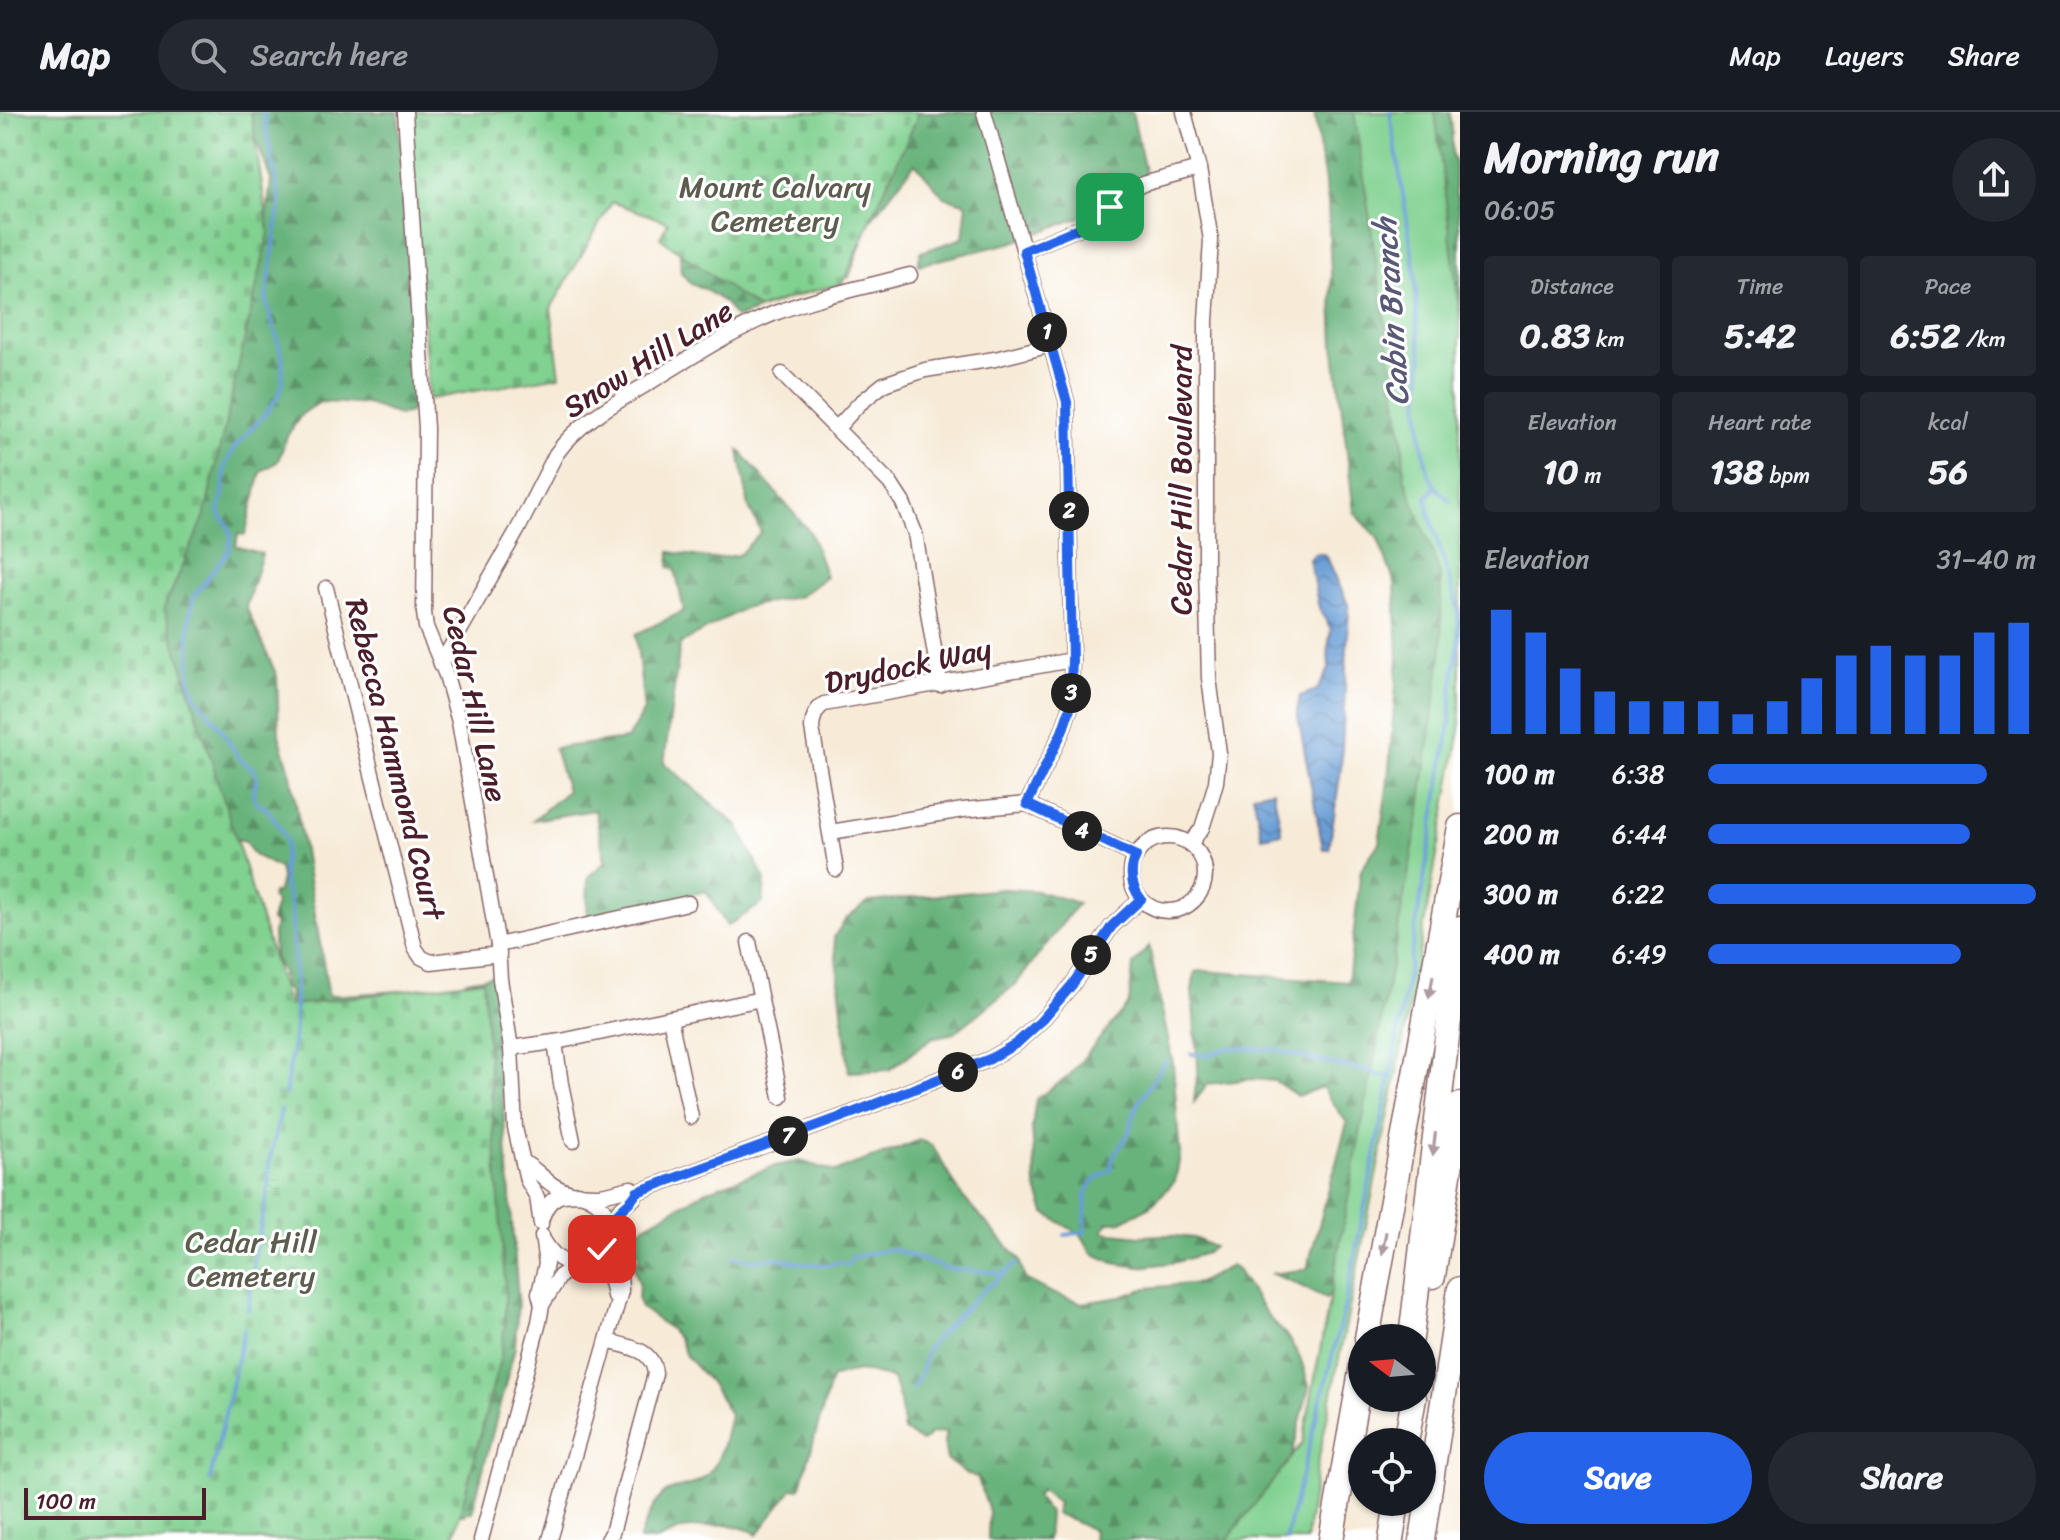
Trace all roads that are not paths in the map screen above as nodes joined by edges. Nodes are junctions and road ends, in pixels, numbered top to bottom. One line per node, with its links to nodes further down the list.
1 (405, 112): 12 (street, Cedar Hill Lane)
2 (984, 112): 5 (street)
3 (1184, 112): 4 (street, Cedar Hill Boulevard)
4 (1199, 169): 5 (street); 17 (street, Cedar Hill Boulevard)
5 (1024, 251): 7 (street)
6 (910, 275): 12 (street, Snow Hill Lane)
7 (1051, 345): 9 (street); 11 (street)
8 (782, 374): 9 (street)
9 (837, 428): 13 (street)
10 (326, 588): 24 (street, Rebecca Hammond Court)
11 (1072, 660): 13 (street, Drydock Way); 14 (street)
12 (441, 664): 24 (street, Cedar Hill Lane)
13 (940, 685): 16 (street, Drydock Way)
14 (1027, 804): 16 (street); 18 (street)
15 (1460, 827): 42 (highway, one-way to 42)
16 (831, 832): 19 (street, Drydock Way)
17 (1190, 844): 18 (street); 20 (street)
18 (1136, 856): 20 (street)
19 (836, 869)
20 (1141, 899): 34 (street)
21 (688, 903): 24 (street, Rebecca Hammond Court)
22 (1460, 928): 43 (highway, one-way to 43)
23 (749, 942): 25 (street)
24 (498, 950): 28 (street, Cedar Hill Lane)
25 (761, 999): 26 (street); 29 (street)
26 (670, 1018): 27 (street); 31 (street)
27 (555, 1042): 28 (street); 32 (street)
28 (511, 1048): 33 (street, Cedar Hill Lane)
29 (781, 1097)
30 (1460, 1105): 44 (highway)
31 (691, 1117)
32 (573, 1141)
33 (523, 1162): 35 (street); 36 (street, Cedar Hill Lane)
34 (637, 1192): 35 (street); 37 (street)
35 (575, 1193): 36 (street); 37 (street)
36 (542, 1230): 38 (street); 40 (street)
37 (608, 1232): 38 (street); 41 (street)
38 (584, 1262): 40 (street); 41 (street)
39 (1460, 1289): 51 (highway)
40 (542, 1305): 48 (street)
41 (616, 1307): 45 (street)
42 (1370, 1324)
43 (1413, 1324)
44 (1426, 1324)
45 (607, 1341): 47 (street); 49 (street)
46 (1354, 1412): 50 (highway)
47 (555, 1539)
48 (481, 1540)
49 (608, 1540)
50 (1331, 1540)
51 (1422, 1540)

